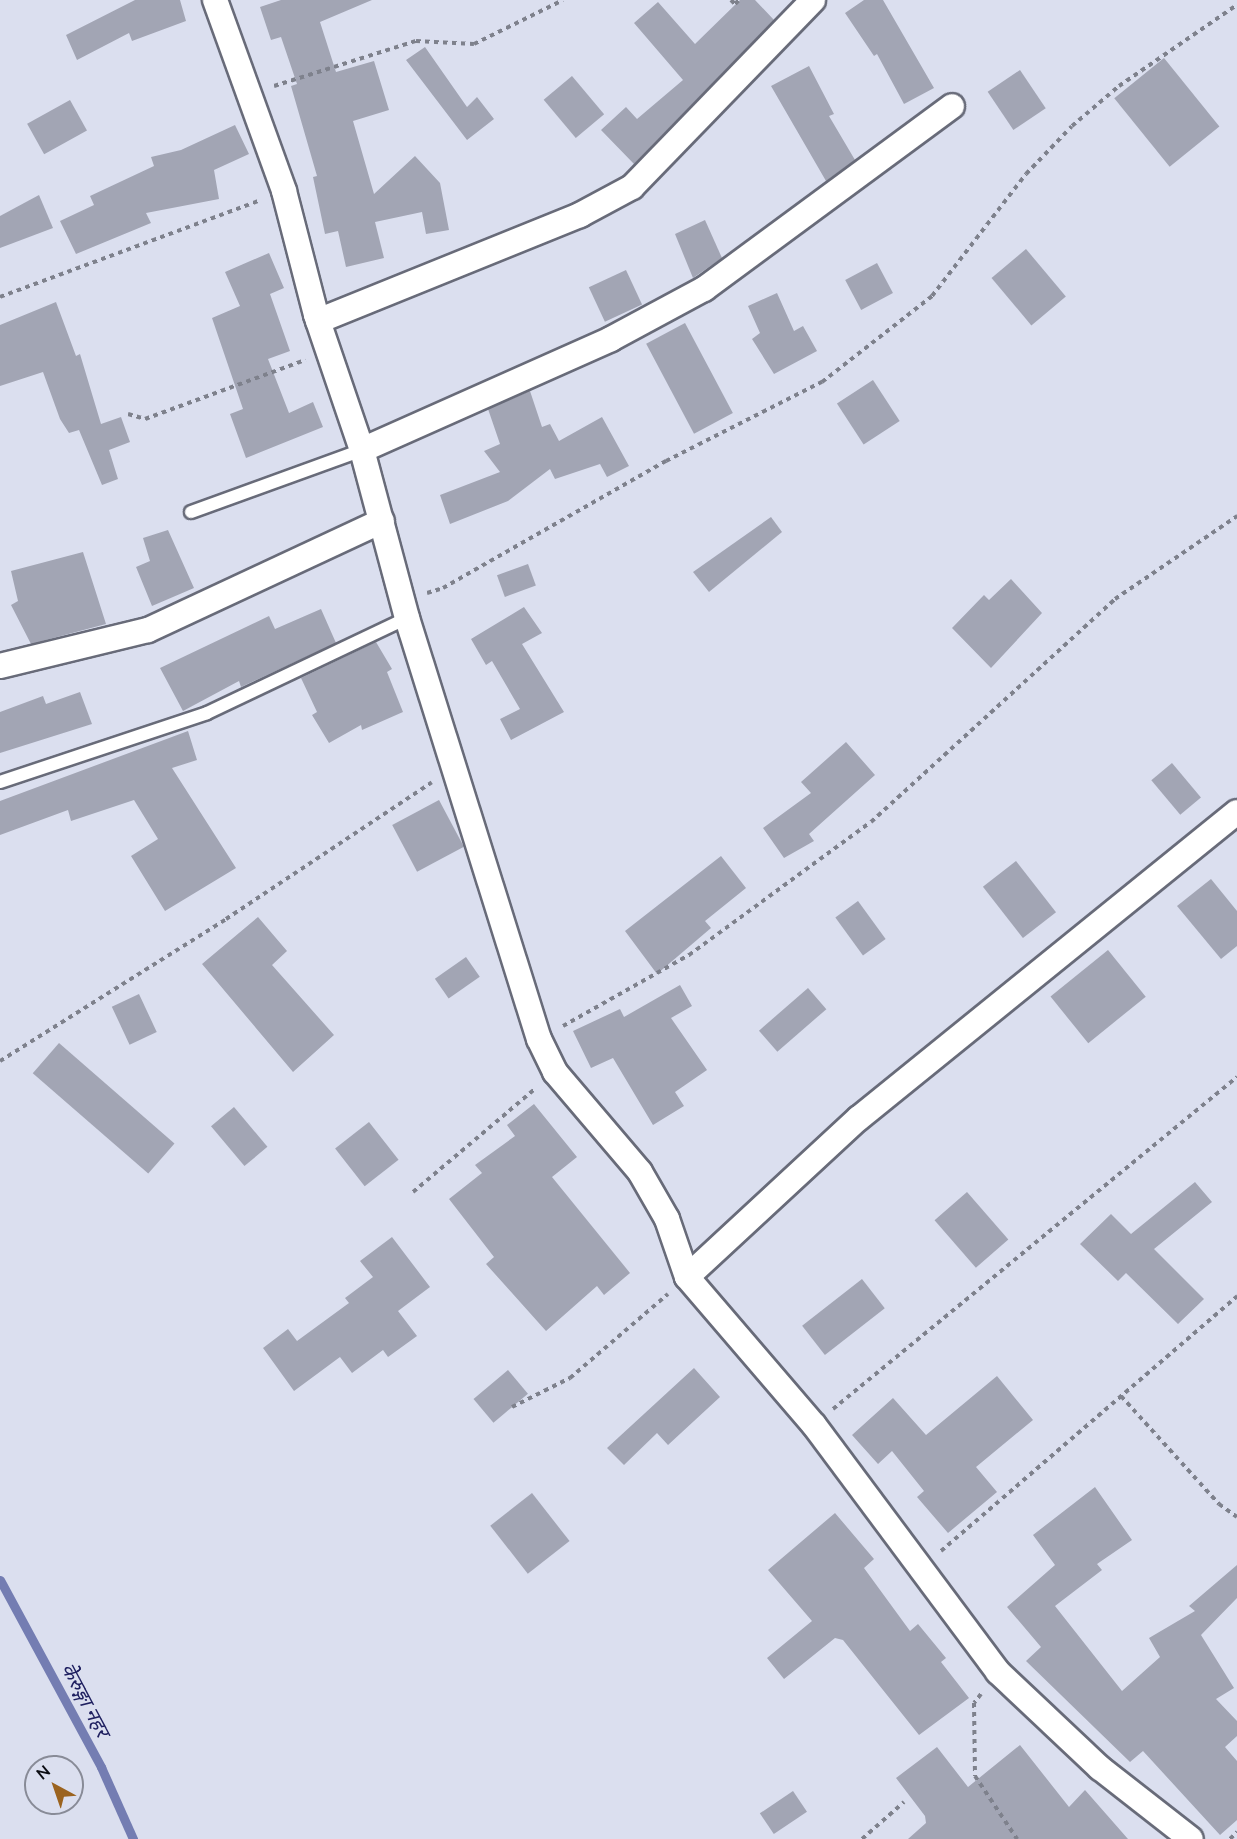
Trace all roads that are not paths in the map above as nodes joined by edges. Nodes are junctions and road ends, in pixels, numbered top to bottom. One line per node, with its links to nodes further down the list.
1 (215, 0): 4 (street)
2 (813, 0): 4 (street)
3 (952, 106): 5 (street)
4 (318, 321): 5 (street)
5 (362, 450): 6 (lane); 7 (street)
6 (191, 512)
7 (382, 521): 8 (street); 9 (street)
8 (405, 608): 10 (lane); 12 (street)
9 (0, 666)
10 (0, 782)
11 (1237, 812): 12 (street)
12 (687, 1277): 13 (street)
13 (1191, 1839)

